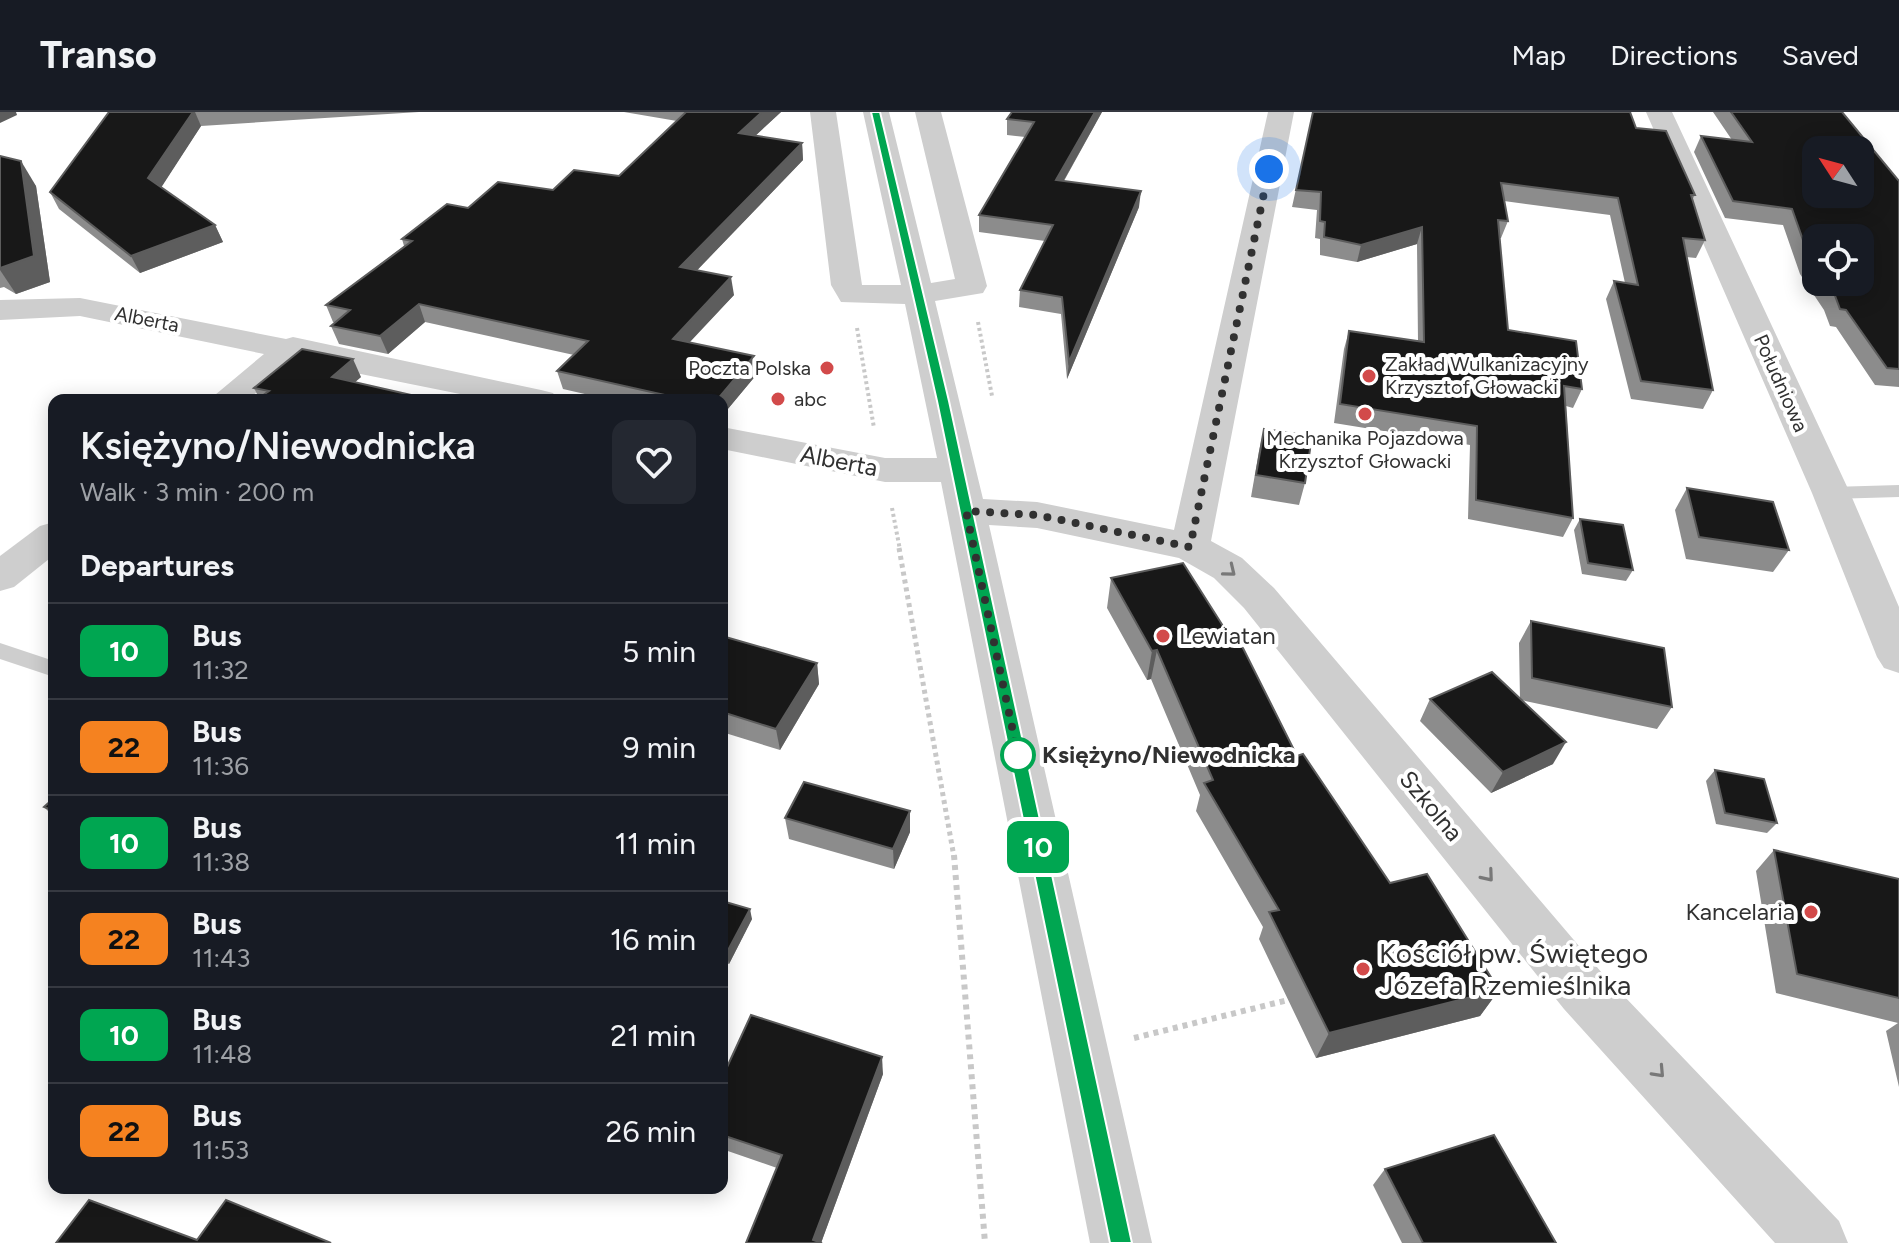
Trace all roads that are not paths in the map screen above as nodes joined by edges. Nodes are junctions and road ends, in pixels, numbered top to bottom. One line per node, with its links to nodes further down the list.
1 (823, 112): 6 (street)
2 (876, 112): 6 (street)
3 (928, 112): 6 (street)
4 (1281, 112): 16 (street)
5 (1659, 112): 14 (street, Południowa)
6 (917, 294): 12 (street)
7 (0, 310): 8 (street, Alberta)
8 (293, 347): 9 (street); 10 (street, Alberta)
9 (234, 394)
10 (513, 394)
11 (728, 439): 12 (street, Alberta)
12 (962, 490): 16 (street, Szkolna); 21 (street)
13 (1899, 491): 14 (lane)
14 (1831, 493): 19 (street, Południowa)
15 (48, 540): 17 (street)
16 (1190, 547): 22 (street, Szkolna, one-way to 22)
17 (0, 577)
18 (0, 651): 20 (lane)
19 (1899, 657)
20 (48, 667)
21 (1121, 1243)
22 (1817, 1243)

